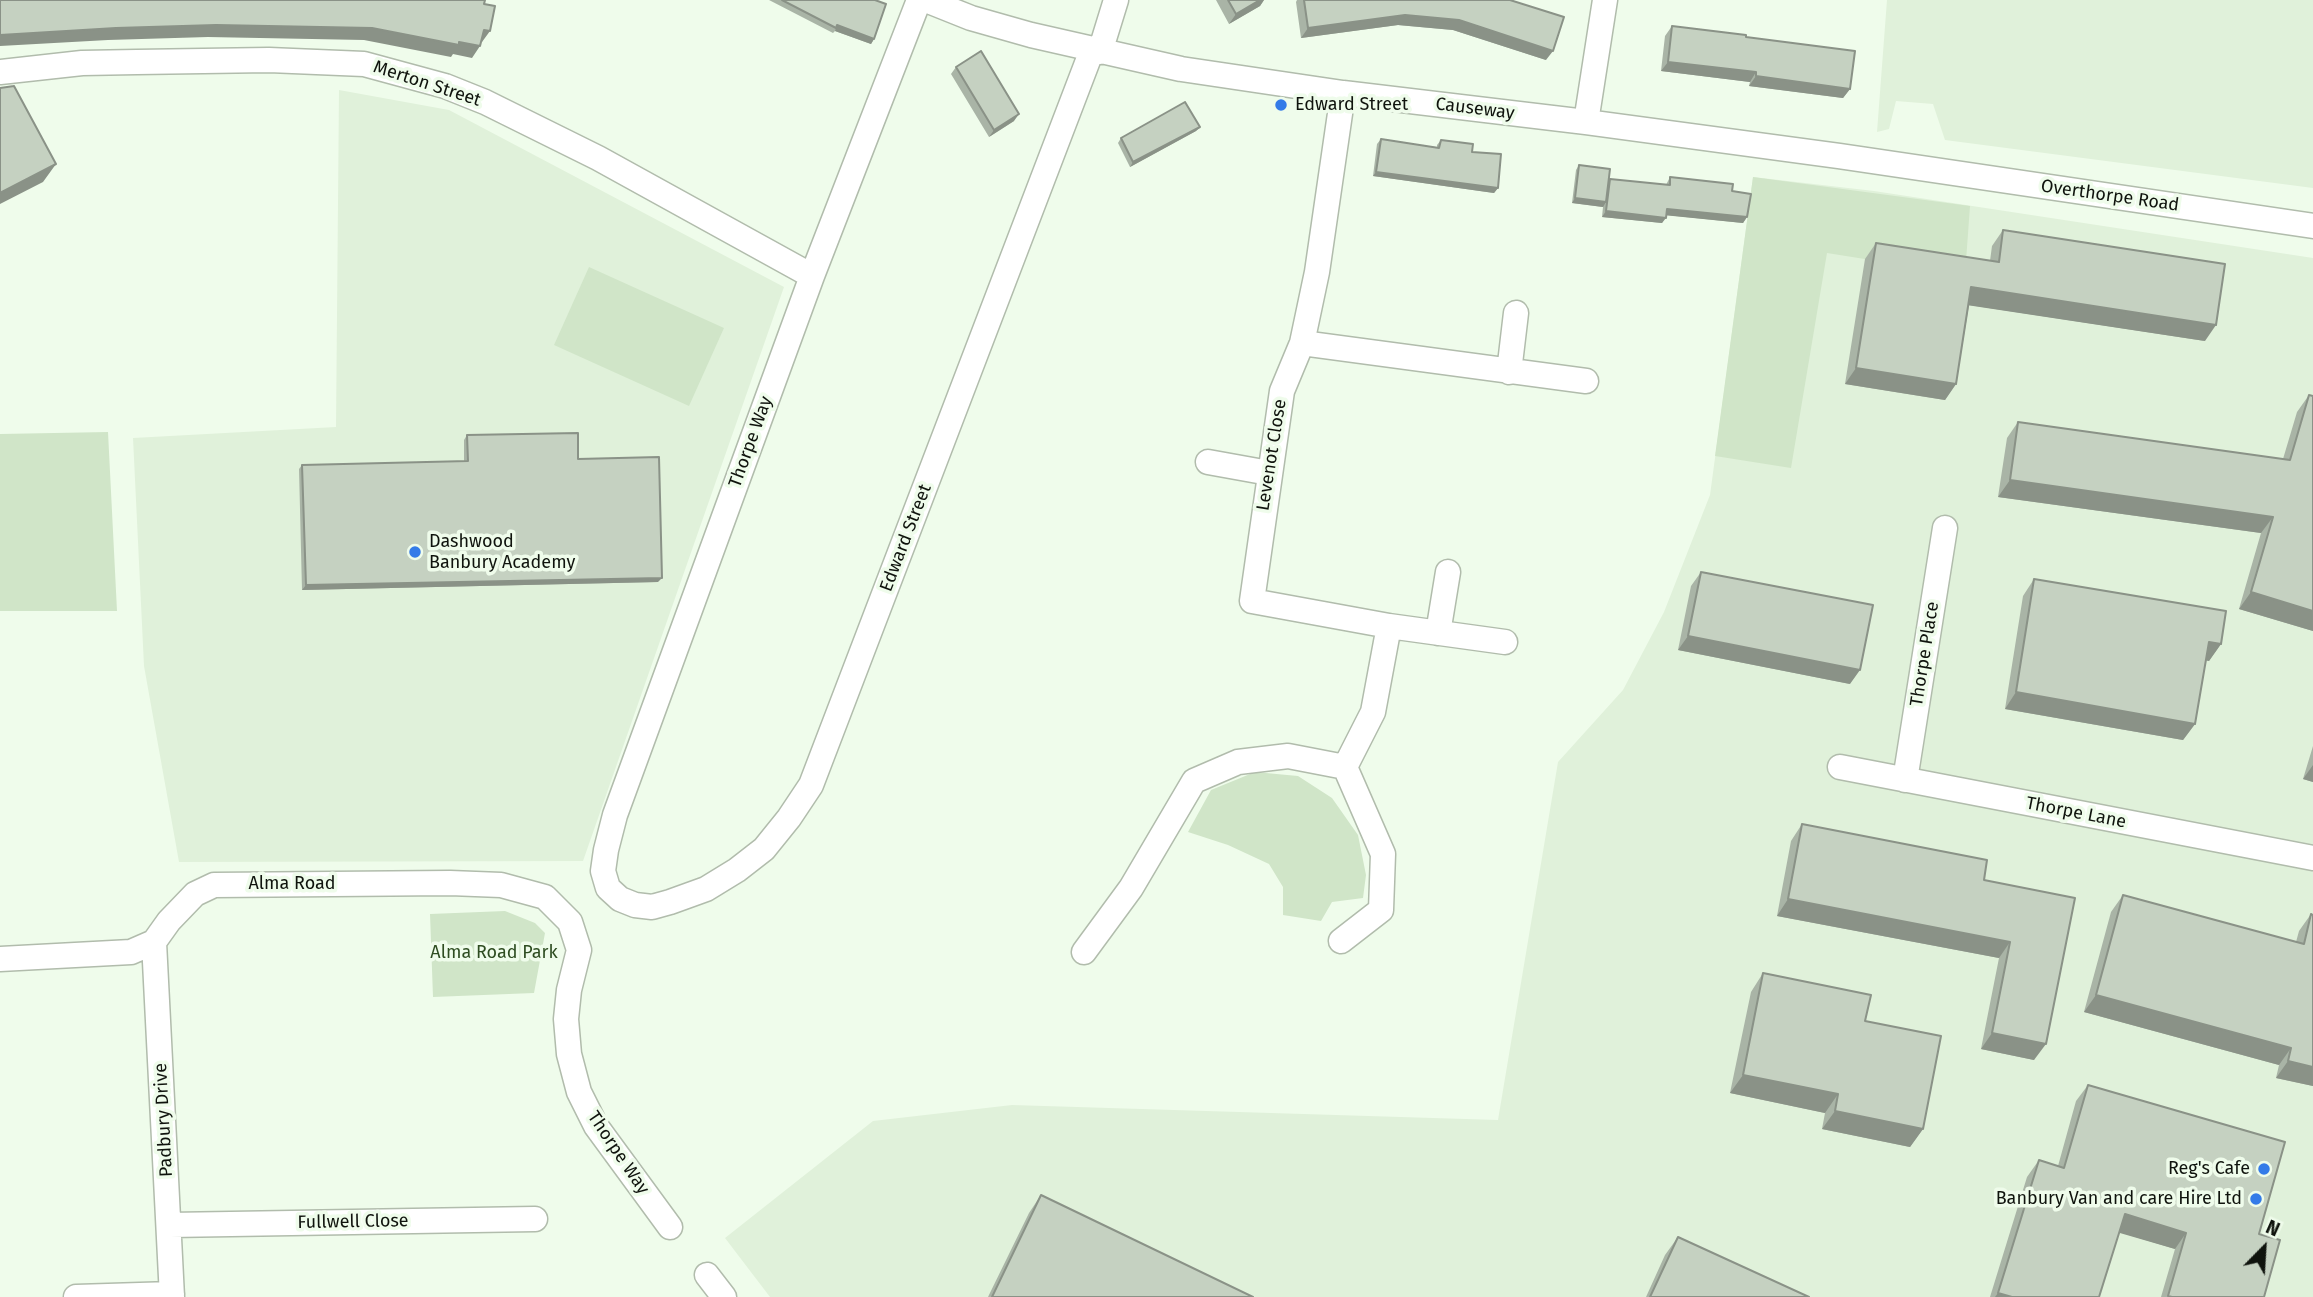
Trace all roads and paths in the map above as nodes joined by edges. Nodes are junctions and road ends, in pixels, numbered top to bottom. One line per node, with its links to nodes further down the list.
1 (919, 0): 11 (street, Thorpe Way)
2 (926, 0): 5 (street, Causeway)
3 (1116, 0): 5 (street, Edward Street)
4 (1605, 0): 8 (street)
5 (1096, 51): 7 (street, Causeway); 27 (street, Edward Street)
6 (0, 72): 11 (street, Merton Street)
7 (1343, 93): 8 (street, Causeway); 13 (street, Levenot Close)
8 (1586, 122): 9 (street, Causeway)
9 (1907, 165): 10 (street, Overthorpe Road)
10 (2313, 226)
11 (812, 276): 27 (street, Thorpe Way)
12 (1516, 313): 14 (street)
13 (1302, 343): 14 (street); 17 (street, Levenot Close)
14 (1509, 372): 15 (street)
15 (1586, 381)
16 (1208, 462): 17 (street)
17 (1269, 473): 20 (street, Levenot Close)
18 (1945, 528): 25 (street, Thorpe Place)
19 (1448, 572): 21 (street)
20 (1389, 626): 21 (street, Levenot Close); 23 (street)
21 (1438, 633): 22 (street, Levenot Close)
22 (1504, 642)
23 (1345, 767): 28 (street); 31 (street)
24 (1840, 767): 25 (street, Thorpe Lane)
25 (1905, 780): 26 (street, Thorpe Lane)
26 (2313, 858)
27 (608, 888)
28 (1341, 941)
29 (155, 942): 30 (street, Alma Road); 32 (street); 34 (street, Padbury Drive)
30 (579, 950): 35 (street, Thorpe Way)
31 (1084, 952)
32 (0, 959)
33 (535, 1219): 34 (street, Fullwell Close)
34 (170, 1226): 37 (street, Padbury Drive)
35 (670, 1227)
36 (707, 1275): 39 (street)
37 (172, 1295): 38 (street)
38 (76, 1297)
39 (724, 1297)

